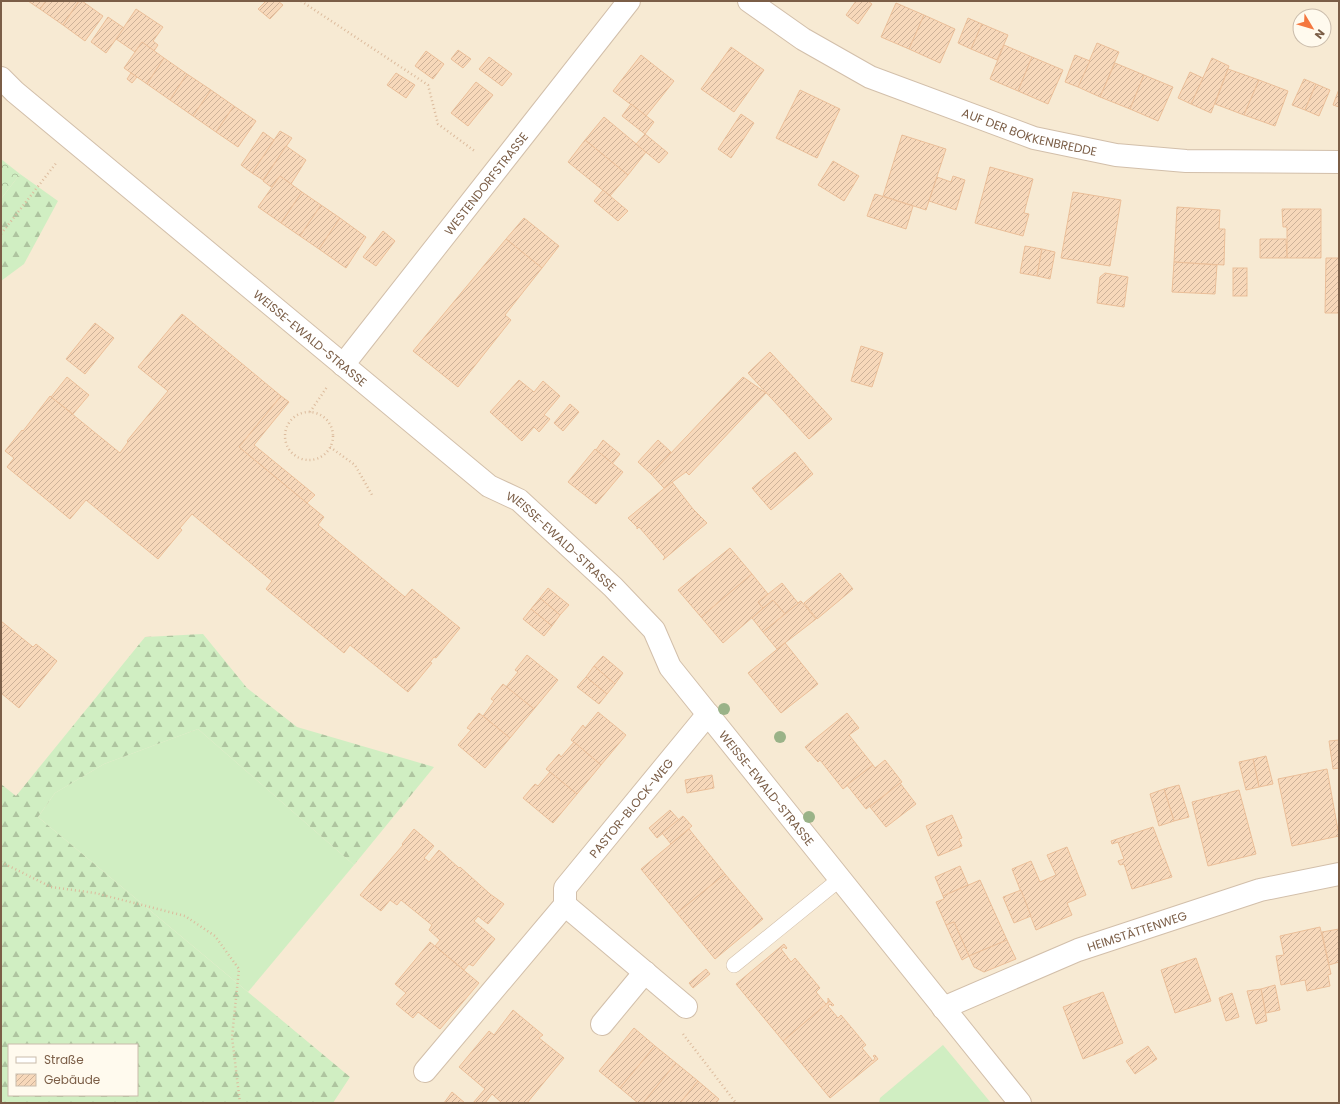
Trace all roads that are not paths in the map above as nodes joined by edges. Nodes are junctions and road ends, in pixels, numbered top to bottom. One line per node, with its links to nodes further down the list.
1 (629, 1): 5 (street, WESTENDORFSTRASSE)
2 (749, 1): 4 (street, AUF DER BOKKENBREDDE)
3 (1, 78): 5 (street, WEISSE-EWALD-STRASSE)
4 (1339, 162)
5 (343, 365): 6 (street, WEISSE-EWALD-STRASSE)
6 (708, 714): 8 (street, WEISSE-EWALD-STRASSE); 9 (street, PASTOR-BLOCK-WEG)
7 (1339, 874): 13 (street, HEIMSTÄTTENWEG)
8 (840, 879): 10 (lane); 13 (street, WEISSE-EWALD-STRASSE)
9 (564, 905): 11 (street); 15 (street)
10 (734, 965)
11 (645, 972): 12 (street); 14 (street)
12 (686, 1007)
13 (943, 1008): 16 (street, WEISSE-EWALD-STRASSE)
14 (602, 1024)
15 (425, 1071)
16 (1020, 1103)

